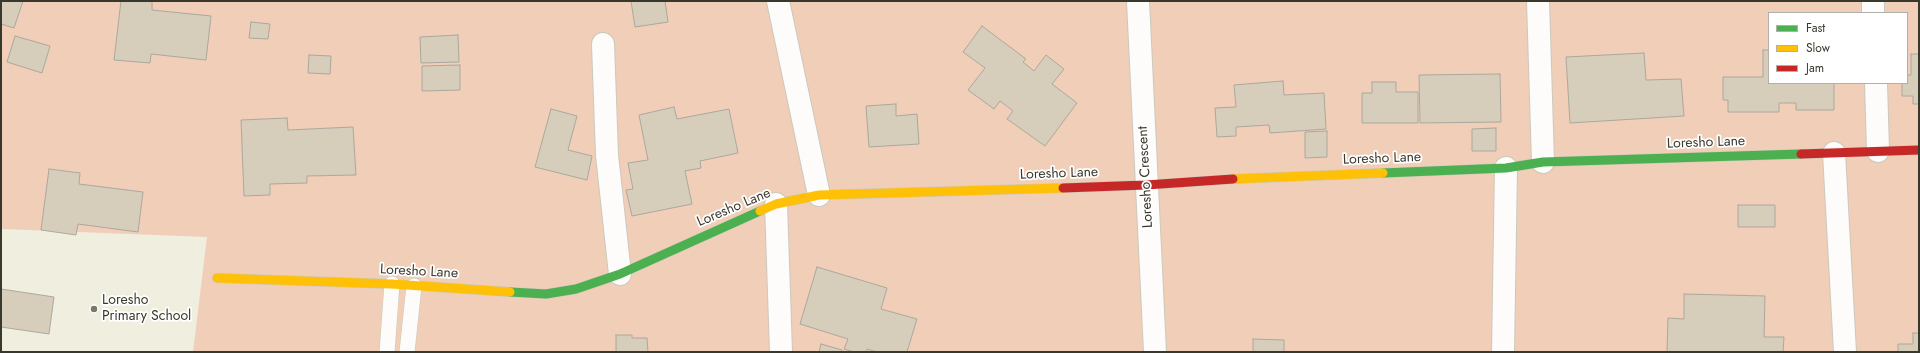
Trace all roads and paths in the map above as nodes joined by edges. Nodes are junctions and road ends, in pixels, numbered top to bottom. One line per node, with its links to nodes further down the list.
1 (778, 1): 14 (street)
2 (1138, 1): 13 (street, Loresho Crescent)
3 (1538, 1): 11 (street)
4 (1873, 1): 5 (street)
5 (1873, 12)
6 (603, 44): 16 (street)
7 (1876, 84): 9 (street)
8 (1919, 150): 9 (street, Loresho Lane)
9 (1878, 151): 10 (street, Loresho Lane)
10 (1834, 153): 11 (street, Loresho Lane); 25 (street)
11 (1543, 162): 12 (street, Loresho Lane)
12 (1506, 168): 13 (street, Loresho Lane); 24 (street)
13 (1146, 185): 14 (street, Loresho Lane); 23 (street, Loresho Crescent)
14 (819, 195): 15 (street, Loresho Lane)
15 (776, 204): 16 (street, Loresho Lane); 22 (street)
16 (620, 274): 19 (street, Loresho Lane)
17 (217, 278): 18 (street, Loresho Lane)
18 (392, 284): 19 (street, Loresho Lane); 20 (lane)
19 (414, 286): 21 (lane)
20 (387, 352)
21 (407, 352)
22 (781, 352)
23 (1155, 352)
24 (1503, 352)
25 (1845, 352)

